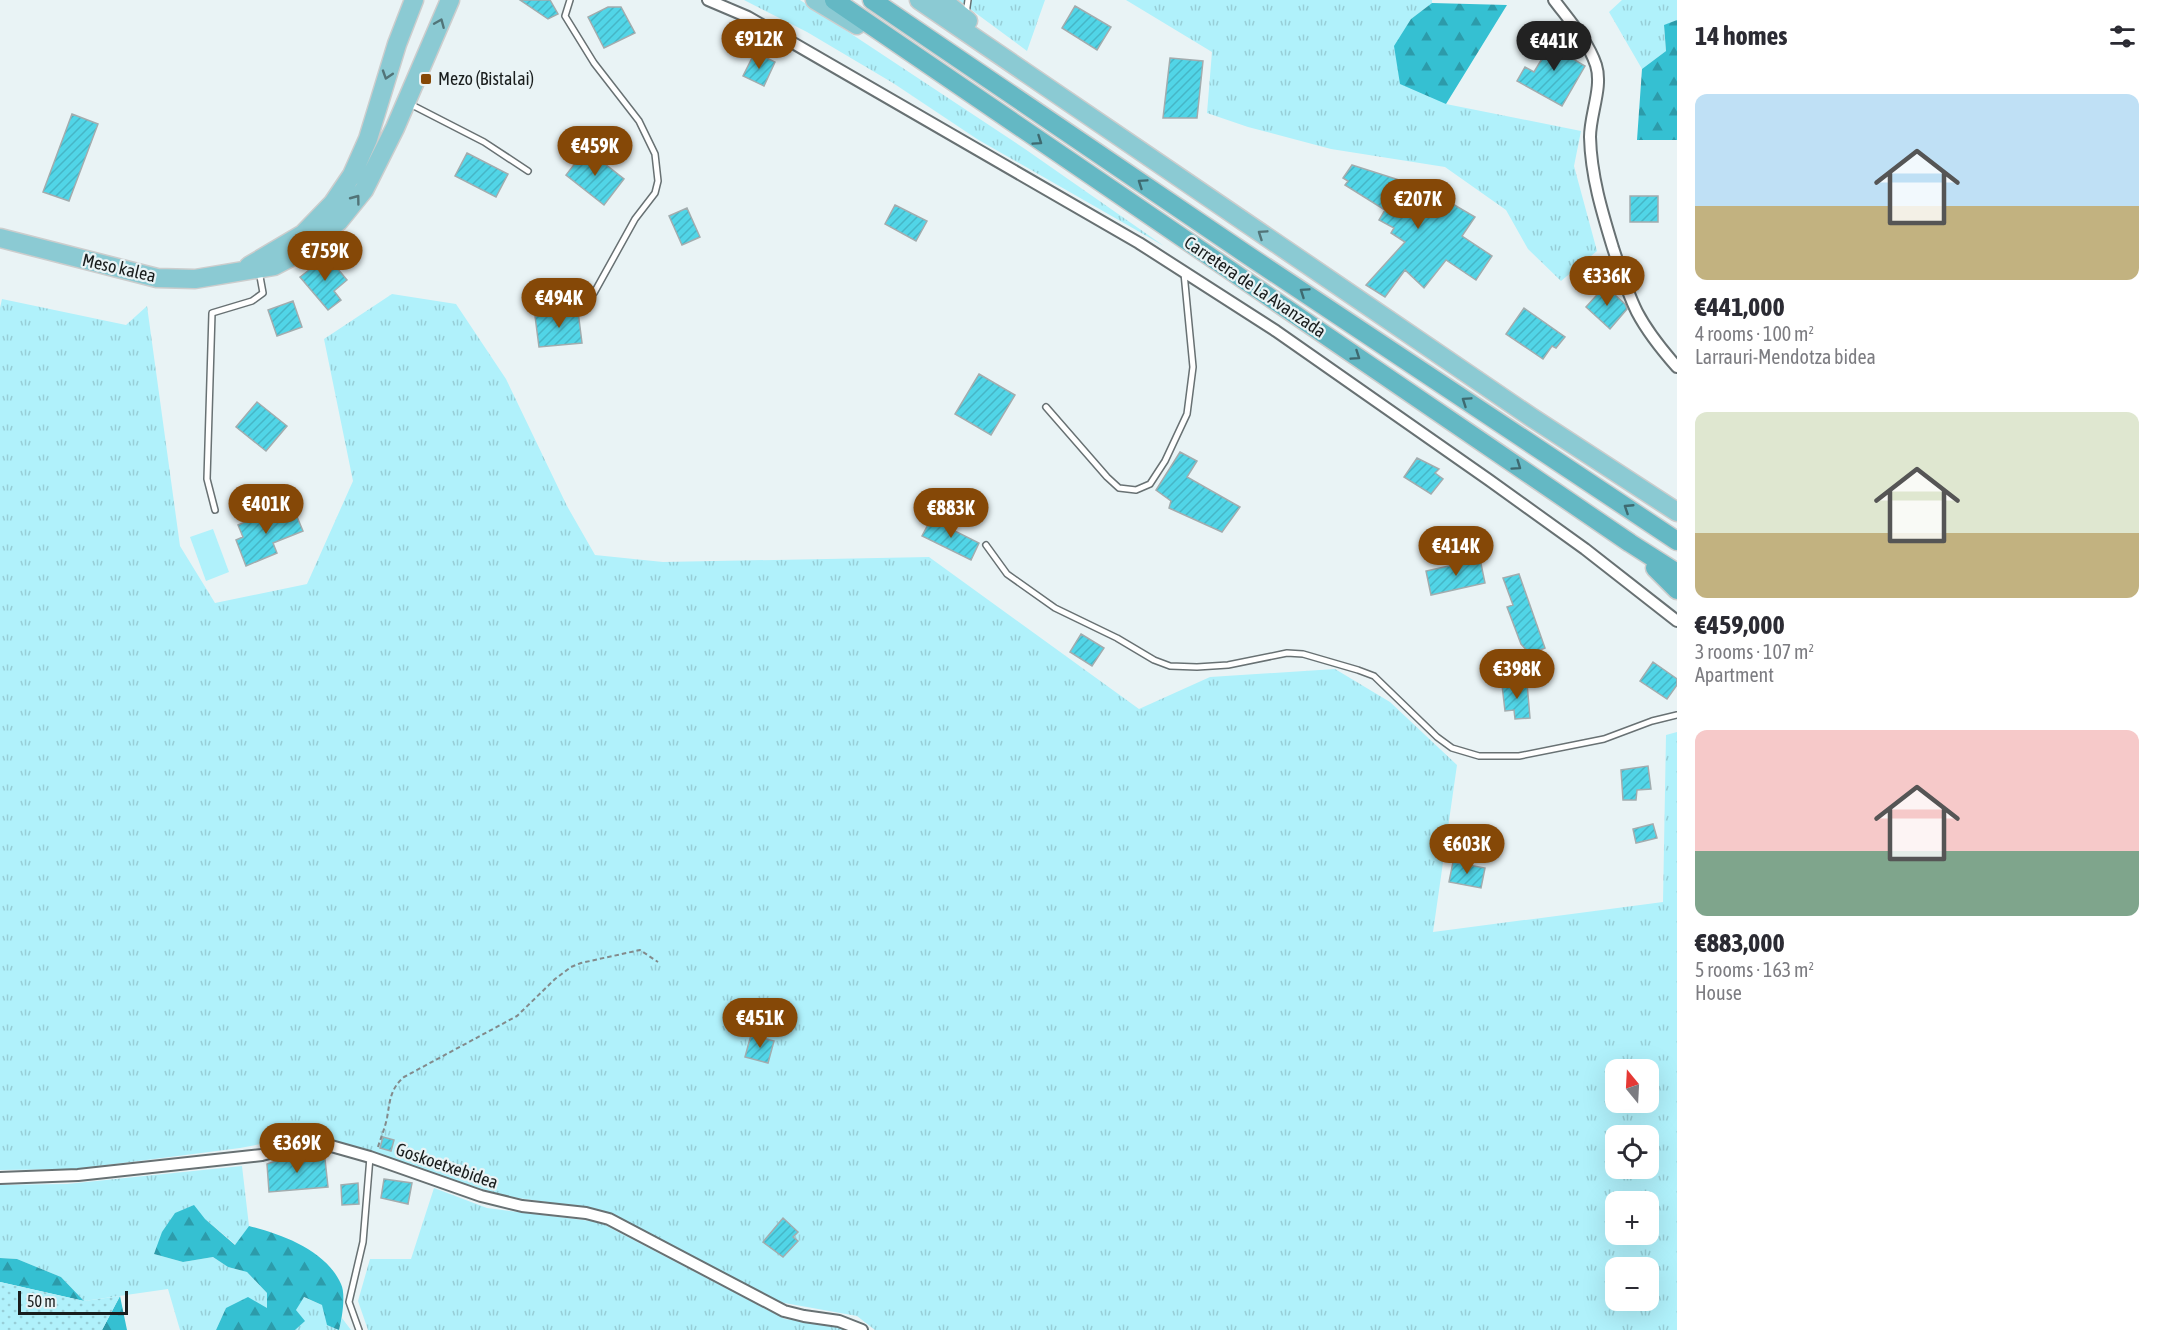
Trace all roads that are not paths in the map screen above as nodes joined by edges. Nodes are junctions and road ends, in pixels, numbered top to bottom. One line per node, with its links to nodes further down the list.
1 (414, 0): 22 (main road, one-way to 22)
2 (450, 0): 16 (main road, Meso kalea, one-way to 2)
3 (570, 0): 23 (lane)
4 (708, 0): 21 (street)
5 (815, 0): 17 (main road)
6 (834, 0): 17 (highway, Carretera de La Avanzada)
7 (872, 0): 14 (highway, Carretera de La Avanzada)
8 (881, 0): 14 (highway)
9 (919, 0): 15 (main road)
10 (942, 0): 13 (main road)
11 (968, 0): 13 (lane)
12 (1554, 0): 24 (street)
13 (966, 19): 15 (main road)
14 (916, 29): 28 (highway, Carretera de La Avanzada, one-way to 14)
15 (1052, 92): 27 (main road, one-way to 15)
16 (406, 102): 18 (lane); 20 (main road, Meso kalea, one-way to 16)
17 (990, 108): 29 (highway, Carretera de La Avanzada, one-way to 29)
18 (528, 171)
19 (0, 238): 22 (main road, Meso kalea)
20 (259, 270): 22 (main road, Meso kalea); 26 (lane)
21 (1184, 271): 25 (lane); 33 (street)
22 (240, 272)
23 (594, 293)
24 (1677, 367)
25 (1046, 407)
26 (214, 510)
27 (1677, 512)
28 (1677, 541)
29 (1630, 543): 31 (highway, Carretera de La Avanzada); 32 (highway)
30 (986, 544): 34 (lane)
31 (1677, 573)
32 (1677, 590)
33 (1677, 621)
34 (1677, 715)
35 (373, 1158): 36 (street, Goskoetxebidea); 37 (lane); 38 (street, Goskoetxebidea)
36 (0, 1178)
37 (359, 1330)
38 (862, 1330)

